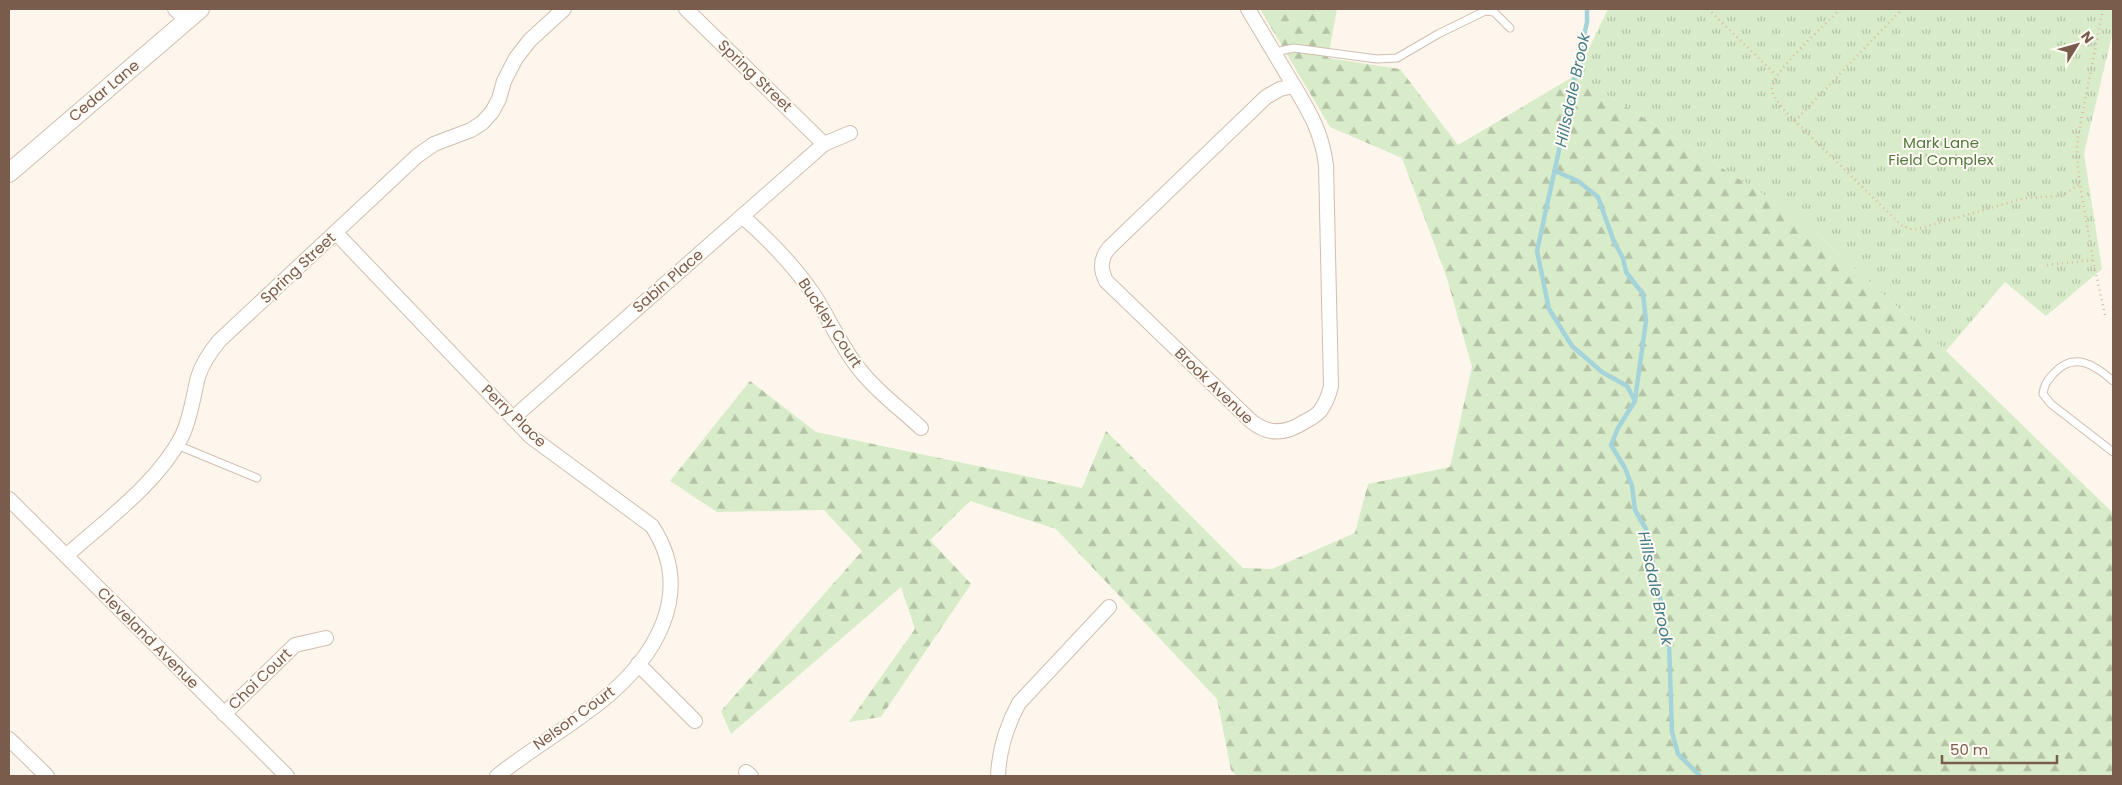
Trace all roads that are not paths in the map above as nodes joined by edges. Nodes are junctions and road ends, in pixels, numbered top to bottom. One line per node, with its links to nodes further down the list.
1 (200, 9): 5 (street, Cedar Lane)
2 (564, 9): 15 (street, Spring Street)
3 (686, 9): 10 (street, Spring Street)
4 (1248, 9): 7 (street, Brook Avenue)
5 (181, 15): 11 (street, Cedar Lane)
6 (1510, 28): 7 (lane)
7 (1275, 52): 8 (street, Brook Avenue)
8 (1294, 86): 8 (street, Brook Avenue)
9 (850, 133): 10 (street)
10 (824, 144): 14 (street, Sabin Place)
11 (28, 155): 12 (street); 13 (street, Cedar Lane)
12 (9, 158)
13 (9, 173)
14 (742, 216): 17 (street, Sabin Place); 18 (street, Buckley Court)
15 (336, 233): 17 (street, Perry Place); 19 (street, Spring Street)
16 (2113, 381): 20 (lane)
17 (513, 418): 25 (street, Perry Place)
18 (921, 428)
19 (177, 445): 21 (lane); 23 (street, Spring Street)
20 (2113, 452)
21 (256, 478)
22 (9, 499): 23 (street, Cleveland Avenue)
23 (66, 556): 28 (street, Cleveland Avenue)
24 (1109, 607): 34 (street)
25 (660, 629): 27 (street, Nelson Court)
26 (326, 638): 28 (street, Choi Court)
27 (638, 664): 29 (street); 33 (street, Nelson Court)
28 (224, 714): 32 (street, Cleveland Avenue)
29 (695, 721)
30 (9, 738): 31 (street)
31 (47, 776)
32 (288, 776)
33 (497, 776)
34 (998, 776)

